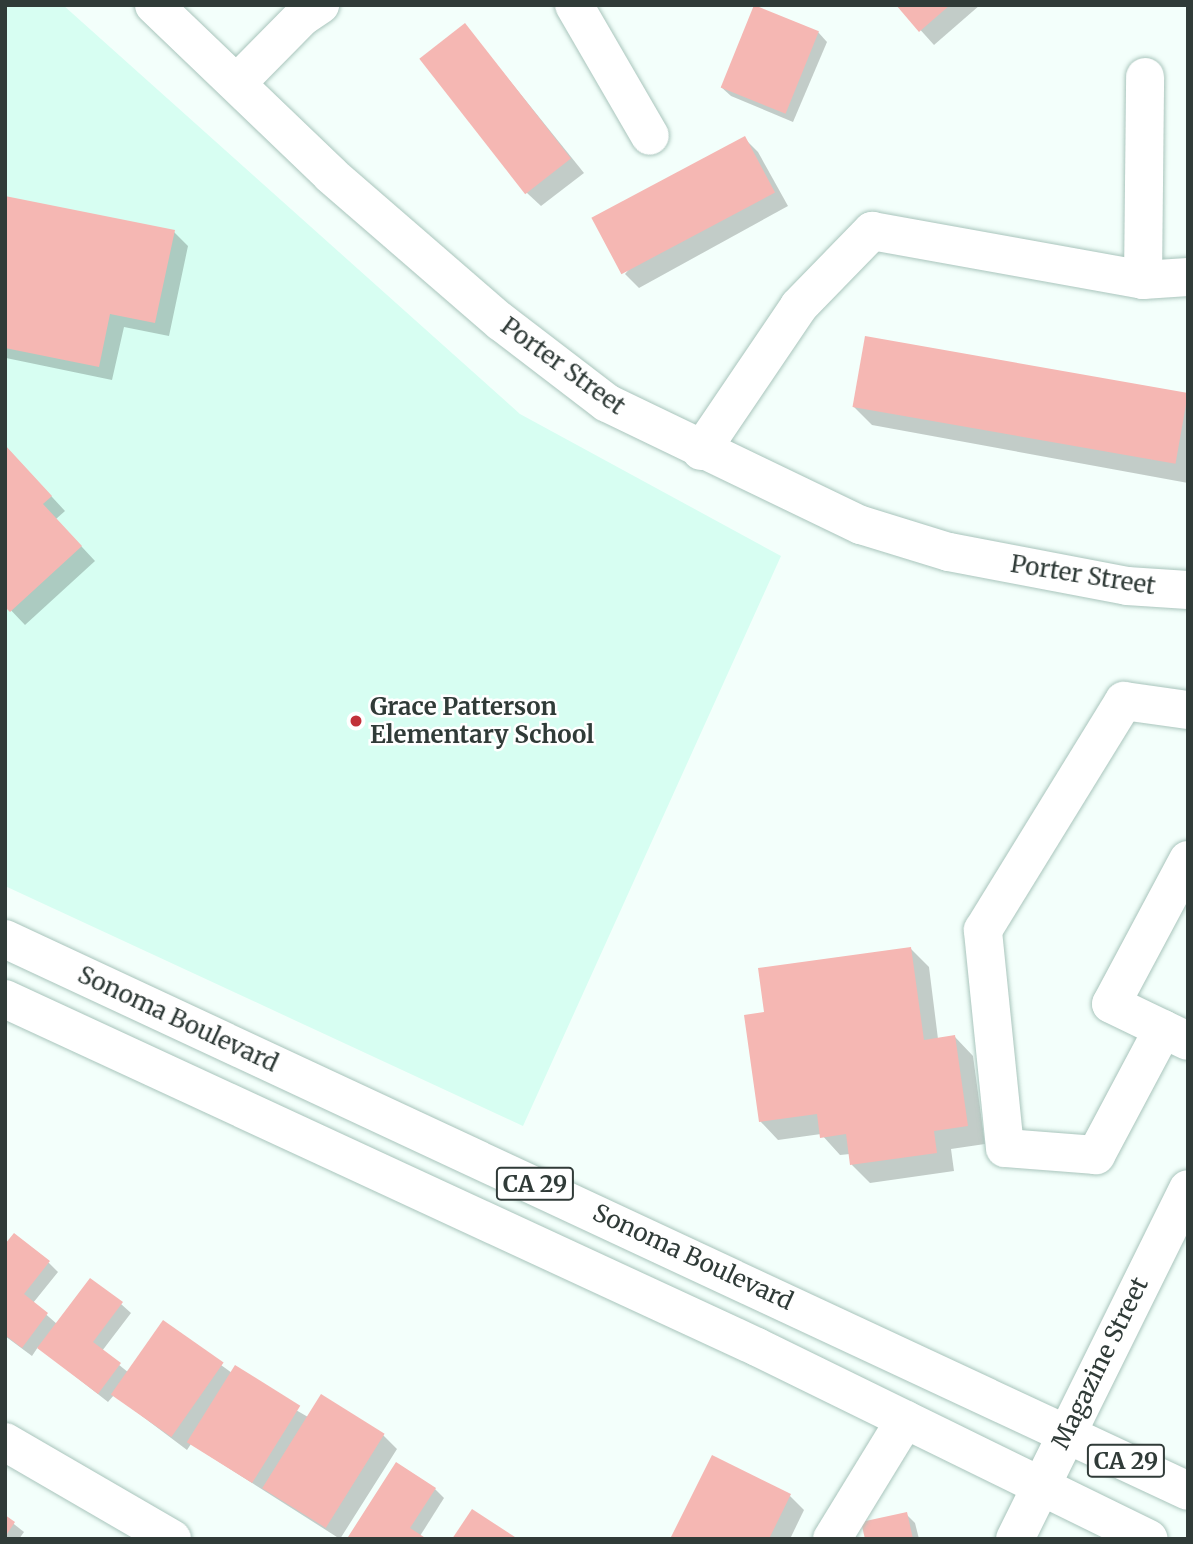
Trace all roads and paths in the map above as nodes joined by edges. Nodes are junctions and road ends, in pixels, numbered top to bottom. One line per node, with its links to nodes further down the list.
1 (153, 5): 5 (main road, Porter Street)
2 (320, 5): 5 (main road)
3 (573, 5): 6 (main road)
4 (1145, 77): 8 (main road)
5 (237, 83): 9 (main road, Porter Street)
6 (650, 136)
7 (1188, 277): 8 (main road)
8 (1143, 280): 9 (main road)
9 (701, 451): 10 (main road, Porter Street)
10 (1188, 590)
11 (1188, 710): 15 (main road)
12 (1188, 860): 15 (main road)
13 (5, 939): 18 (main road, Sonoma Boulevard / CA 29)
14 (5, 999): 17 (main road, CA 29)
15 (1175, 1035)
16 (1186, 1199): 18 (main road, Magazine Street)
17 (905, 1420): 20 (main road, CA 29); 23 (main road)
18 (1065, 1430): 20 (main road, Magazine Street); 21 (main road, Sonoma Boulevard / CA 29)
19 (5, 1442): 22 (main road)
20 (1041, 1486): 24 (main road, Magazine Street); 25 (main road, CA 29)
21 (1188, 1491)
22 (172, 1539)
23 (831, 1539)
24 (1016, 1539)
25 (1149, 1539)

